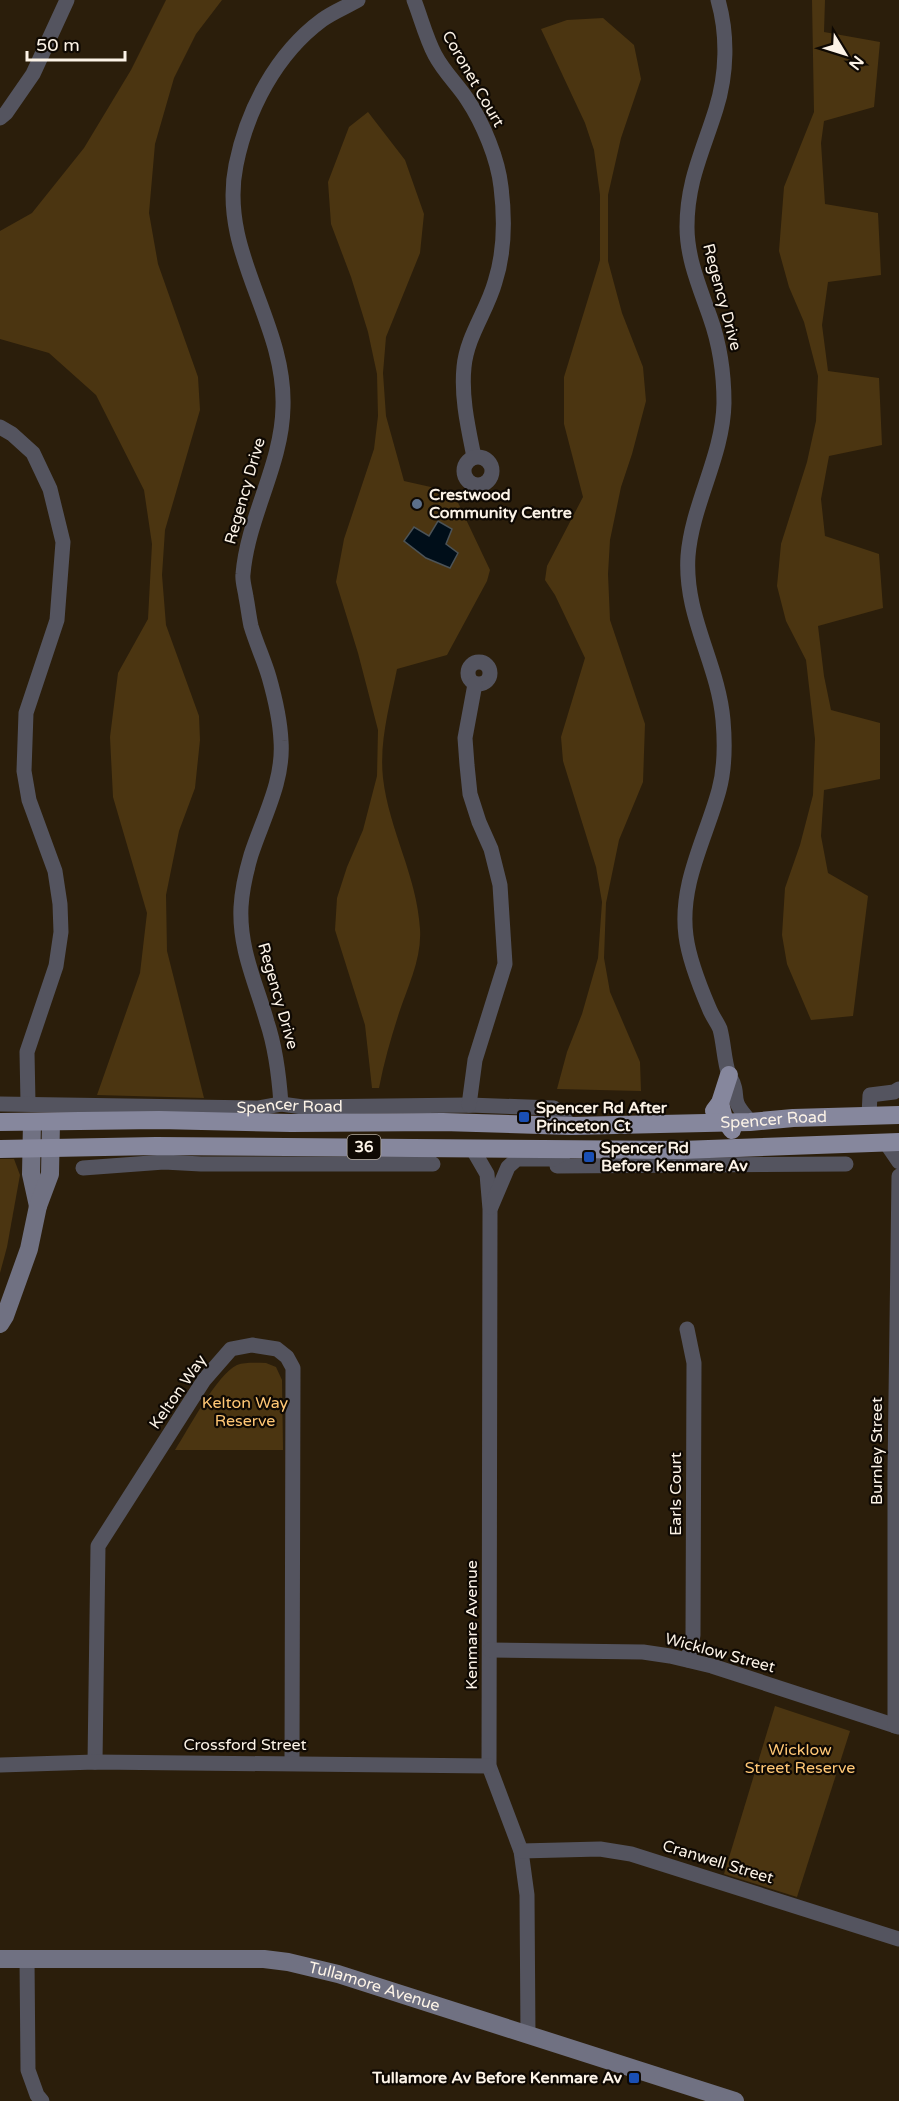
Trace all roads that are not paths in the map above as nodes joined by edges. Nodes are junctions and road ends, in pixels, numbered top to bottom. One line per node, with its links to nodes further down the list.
1 (68, 0): 5 (street)
2 (358, 0): 13 (street, Regency Drive)
3 (414, 0): 7 (street, Coronet Court)
4 (718, 0): 9 (street, Regency Drive)
5 (0, 118)
6 (0, 427): 11 (street)
7 (474, 457)
8 (475, 684): 15 (street)
9 (729, 1075): 14 (main road); 20 (street, Regency Drive)
10 (899, 1089): 16 (street, Spencer Road)
11 (28, 1103): 12 (street, Spencer Road); 13 (street, Spencer Road)
12 (0, 1104)
13 (281, 1104): 15 (street, Spencer Road)
14 (720, 1104): 21 (main road); 22 (main road)
15 (470, 1113): 19 (main road, Spencer Road / 36); 22 (main road, Spencer Road / 36); 31 (main road)
16 (888, 1113): 20 (main road, Spencer Road / 36)
17 (0, 1122): 18 (main road, Spencer Road / 36)
18 (32, 1122): 19 (main road, Spencer Road / 36); 25 (street)
19 (51, 1122): 26 (street)
20 (750, 1122): 21 (main road, Spencer Road / 36)
21 (727, 1123): 22 (main road, Spencer Road / 36); 23 (main road)
22 (597, 1126)
23 (892, 1142): 31 (main road, Spencer Road / 36); 32 (street)
24 (394, 1147): 27 (main road, Spencer Road / 36); 30 (main road, Spencer Road / 36); 35 (street)
25 (31, 1148): 26 (main road, Spencer Road / 36); 29 (main road, Spencer Road / 36); 39 (street)
26 (51, 1148): 30 (main road, Spencer Road / 36); 39 (street)
27 (472, 1148): 28 (main road, Spencer Road / 36); 40 (street, Kenmare Avenue)
28 (574, 1148): 31 (main road, Spencer Road / 36); 40 (street, Kenmare Avenue)
29 (0, 1149)
30 (160, 1154): 35 (street, Spencer Road); 37 (street, Spencer Road)
31 (641, 1158): 34 (street, Spencer Road); 36 (street, Spencer Road)
32 (899, 1162)
33 (433, 1164): 35 (street, Spencer Road)
34 (846, 1164)
35 (377, 1165)
36 (557, 1166)
37 (82, 1168)
38 (899, 1176): 43 (street, Burnley Street)
39 (38, 1206): 41 (street)
40 (490, 1209): 44 (street, Kenmare Avenue)
41 (0, 1324)
42 (687, 1329): 45 (street, Earls Court)
43 (897, 1472): 46 (street, Burnley Street)
44 (490, 1650): 45 (street, Wicklow Street); 50 (street, Kenmare Avenue)
45 (688, 1660): 46 (street, Wicklow Street)
46 (897, 1726)
47 (95, 1762): 48 (street, Crossford Street); 48 (street, Kelton Way); 49 (street, Crossford Street)
48 (292, 1763): 50 (street, Crossford Street)
49 (0, 1765)
50 (489, 1766): 51 (street, Kenmare Avenue)
51 (521, 1851): 52 (street, Cranwell Street); 55 (street, Kenmare Avenue)
52 (899, 1939)
53 (0, 1959): 54 (street, Tullamore Avenue)
54 (27, 1959): 55 (street, Tullamore Avenue); 56 (street)
55 (528, 2035): 57 (street, Tullamore Avenue)
56 (42, 2101)
57 (735, 2101)

